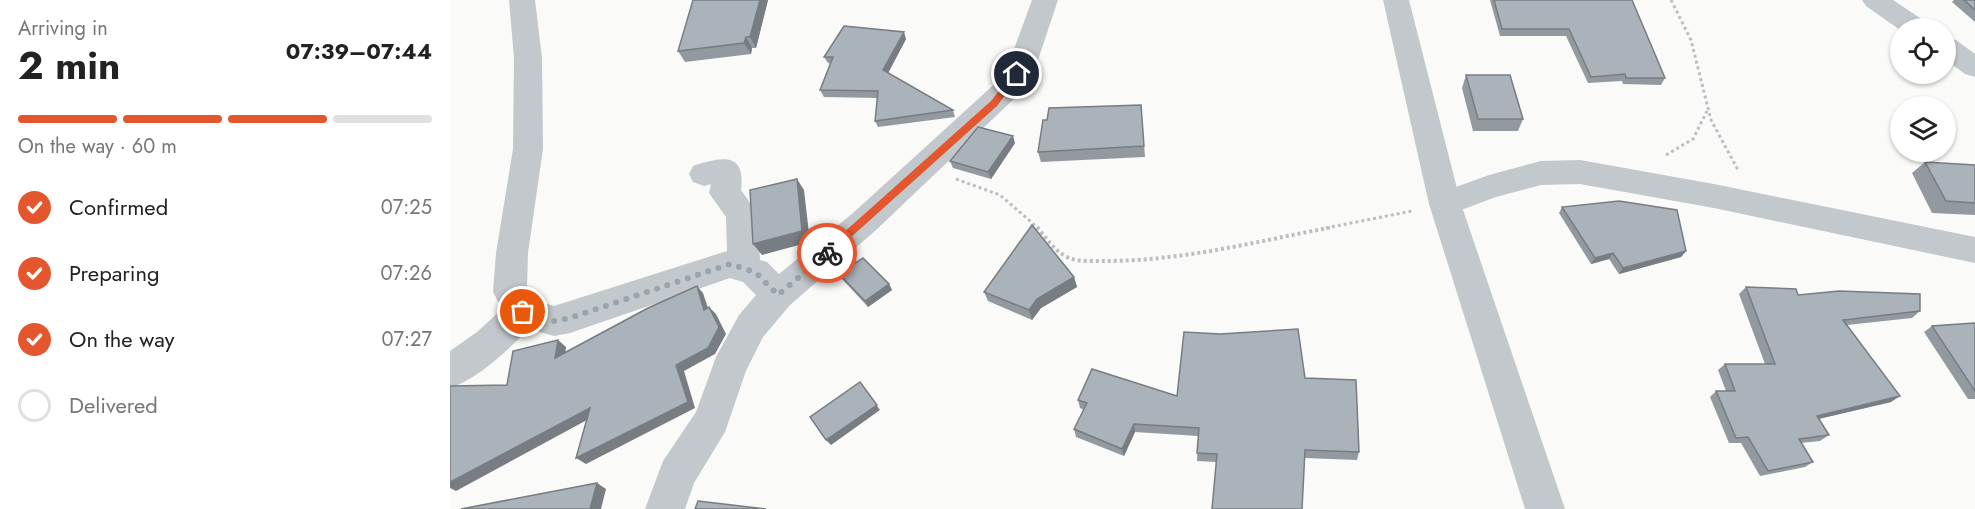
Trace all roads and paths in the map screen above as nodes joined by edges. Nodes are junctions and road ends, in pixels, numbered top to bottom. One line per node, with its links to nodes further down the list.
1 (522, 0): 18 (street)
2 (1045, 0): 10 (street)
3 (1396, 0): 13 (street)
4 (1671, 0): 9 (path)
5 (1875, 0): 6 (street)
6 (1902, 18)
7 (1956, 55): 8 (street)
8 (1975, 67)
9 (1707, 110): 12 (path); 14 (path)
10 (917, 172): 13 (path); 17 (street)
11 (704, 174): 16 (street)
12 (1616, 177): 13 (street); 14 (street)
13 (1445, 204): 21 (street)
14 (1773, 208): 15 (street)
15 (1975, 250)
16 (744, 268): 17 (street); 18 (street)
17 (778, 295): 20 (street)
18 (523, 312): 19 (street)
19 (450, 372)
20 (665, 509)
21 (1545, 509)

